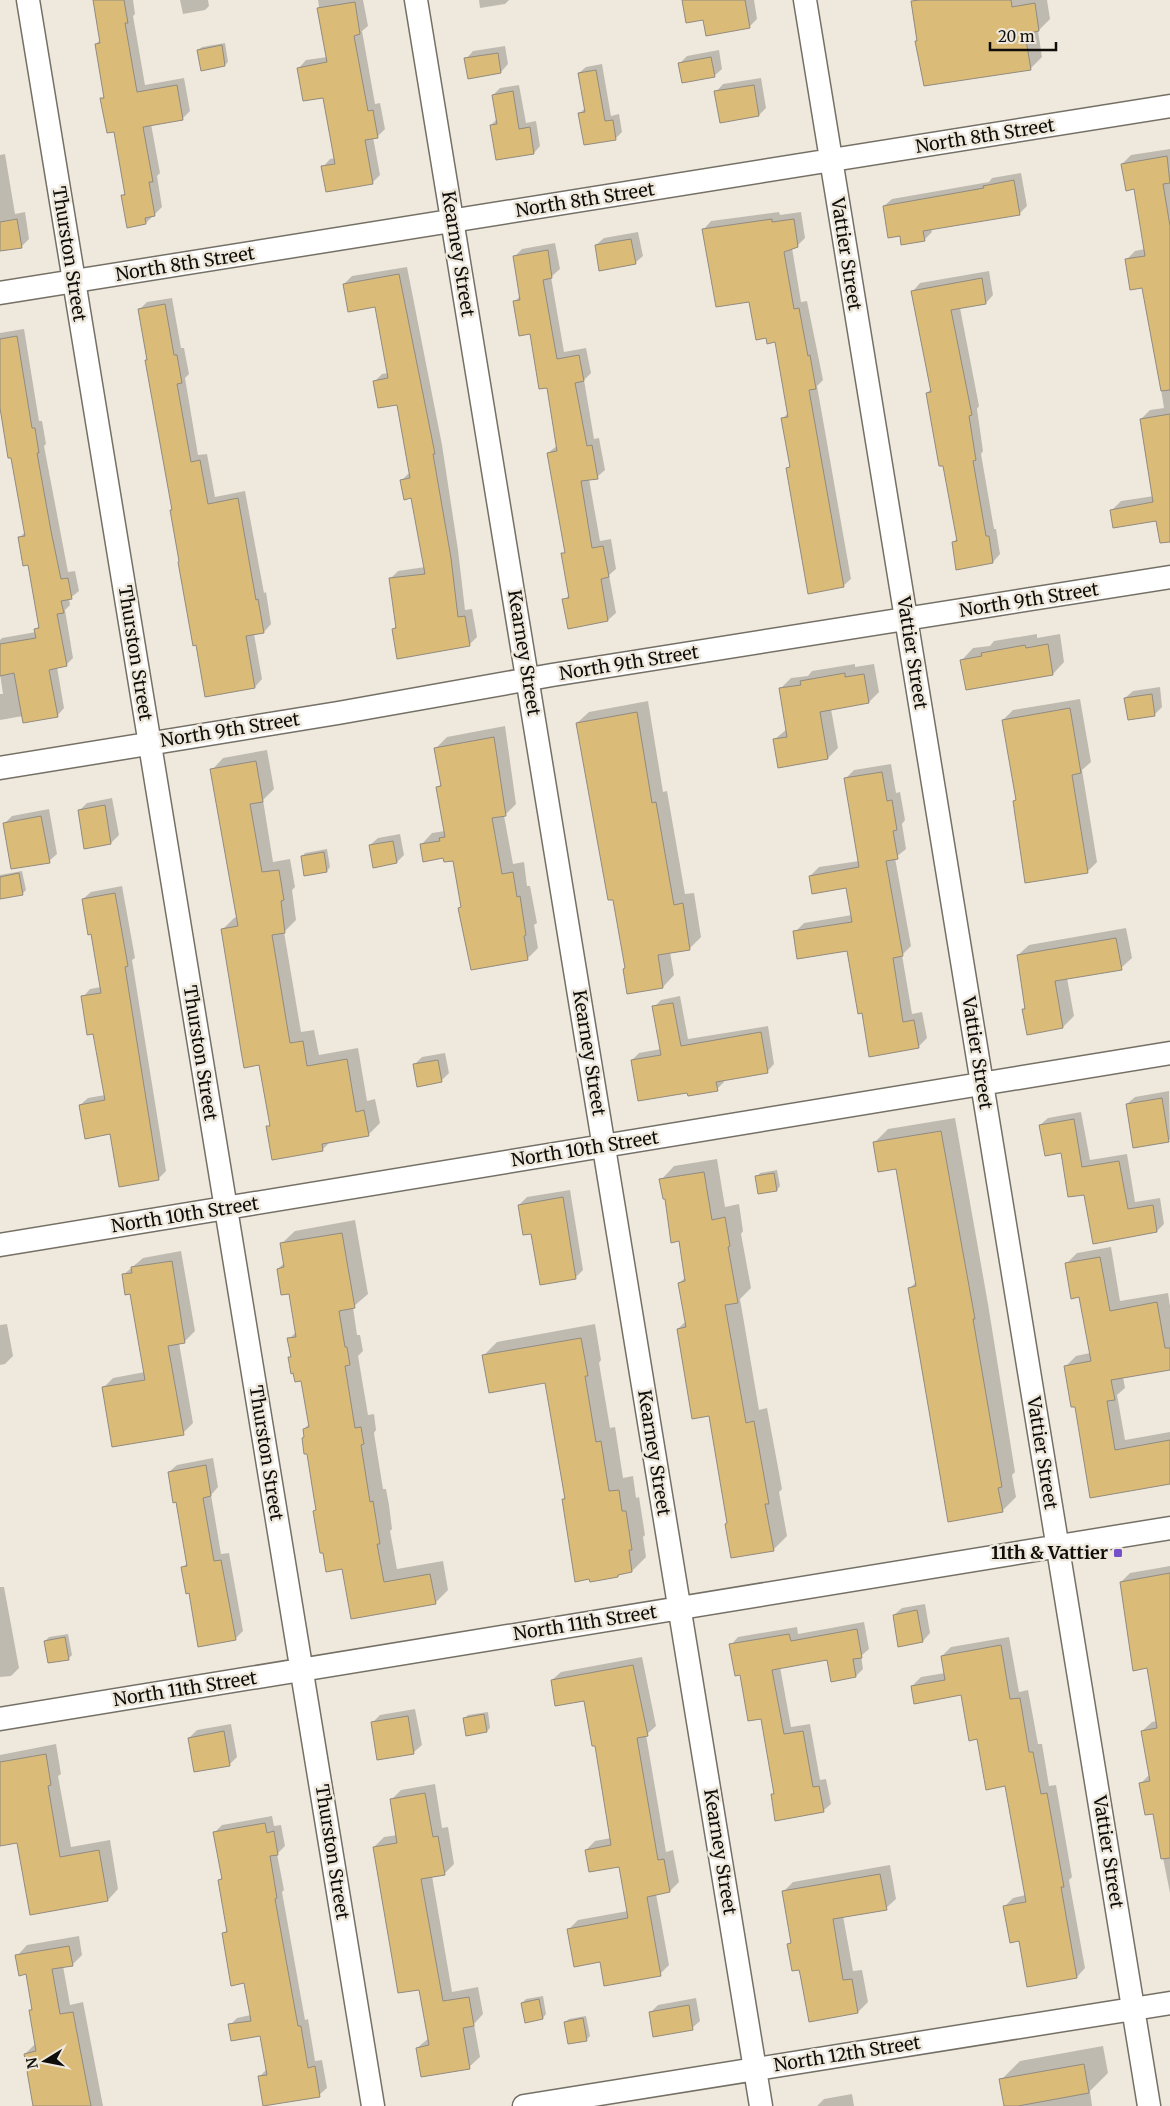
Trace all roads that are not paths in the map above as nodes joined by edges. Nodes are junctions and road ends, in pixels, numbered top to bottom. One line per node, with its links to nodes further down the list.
1 (28, 0): 7 (street, Thurston Street)
2 (416, 0): 6 (street, Kearney Street)
3 (805, 0): 5 (street, Vattier Street)
4 (1170, 106): 5 (street, North 8th Street)
5 (831, 160): 6 (street, North 8th Street); 10 (street, Vattier Street)
6 (452, 221): 7 (street, North 8th Street); 11 (street, Kearney Street)
7 (74, 281): 8 (street, North 8th Street); 12 (street, Thurston Street)
8 (0, 293)
9 (1170, 577): 10 (street, North 9th Street)
10 (907, 620): 11 (street, North 9th Street); 15 (street, Vattier Street)
11 (528, 679): 12 (street, North 9th Street); 16 (street, Kearney Street)
12 (150, 742): 13 (street, North 9th Street); 17 (street, Thurston Street)
13 (0, 768)
14 (1170, 1053): 15 (street, North 10th Street)
15 (982, 1084): 16 (street, North 10th Street); 20 (street, Vattier Street)
16 (604, 1146): 17 (street, North 10th Street); 21 (street, Kearney Street)
17 (226, 1208): 18 (street, North 10th Street); 22 (street, Thurston Street)
18 (0, 1245)
19 (1170, 1528): 20 (street, North 11th Street)
20 (1058, 1546): 21 (street, North 11th Street); 25 (street, Vattier Street)
21 (680, 1608): 22 (street, North 11th Street); 26 (street, Kearney Street)
22 (302, 1670): 23 (street, North 11th Street); 27 (street, Thurston Street)
23 (0, 1719)
24 (1170, 2003): 25 (street, North 12th Street)
25 (1133, 2008): 26 (street, North 12th Street); 30 (street, Vattier Street)
26 (755, 2069): 28 (street, North 12th Street); 29 (street, Kearney Street)
27 (374, 2106)
28 (524, 2106)
29 (762, 2106)
30 (1149, 2106)

